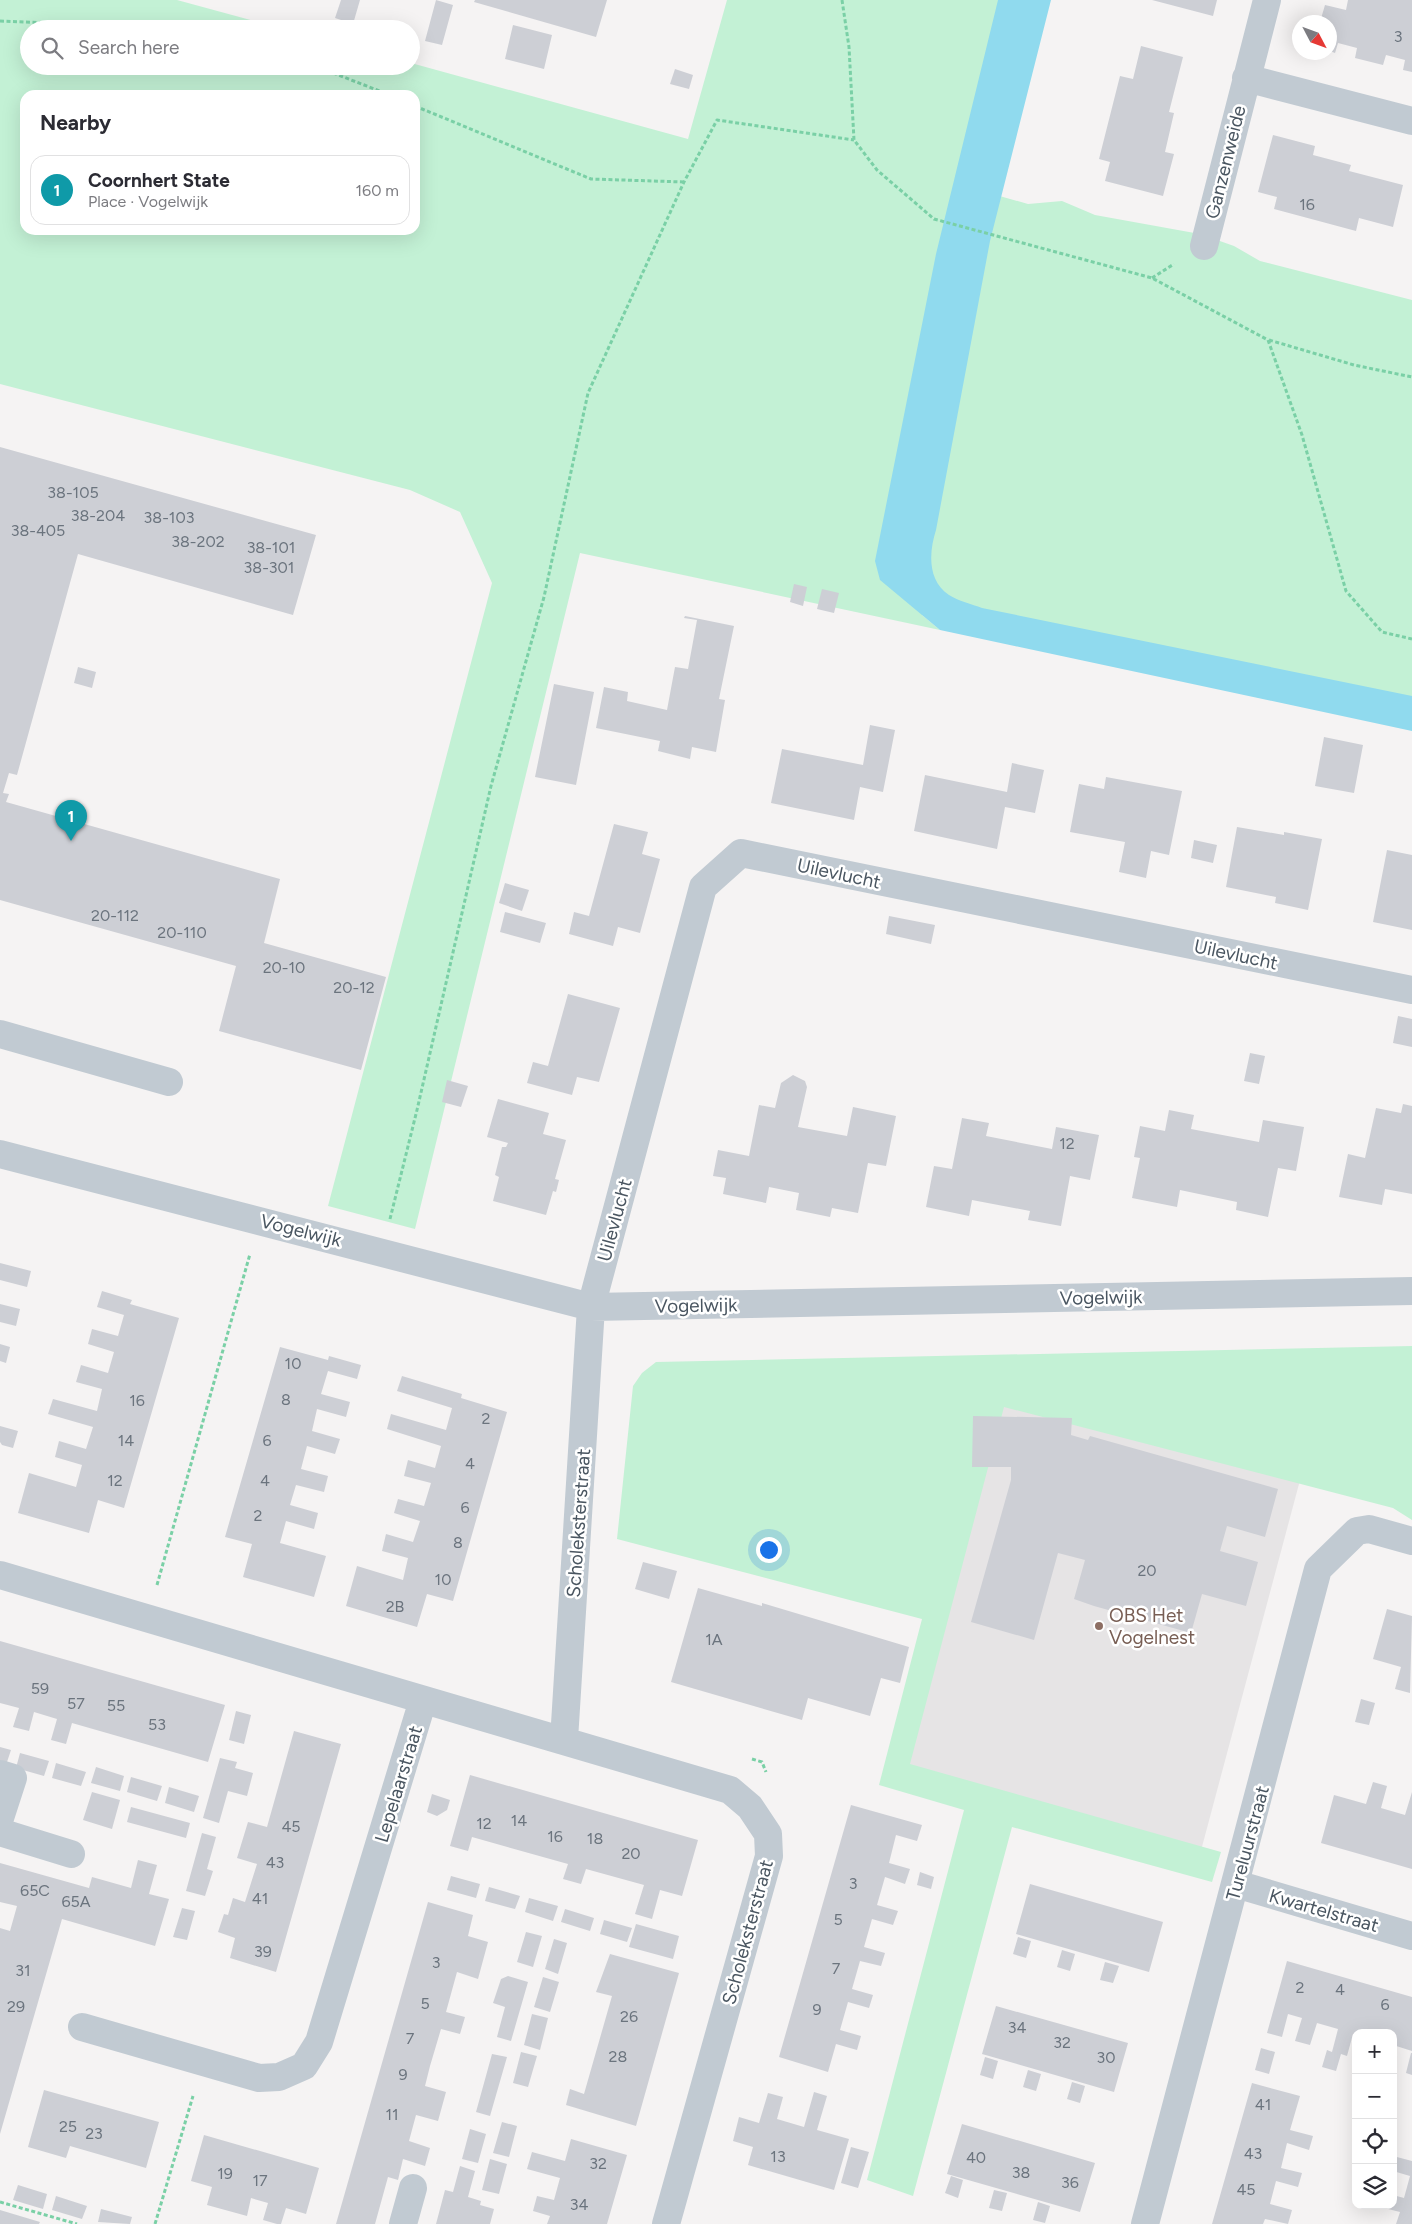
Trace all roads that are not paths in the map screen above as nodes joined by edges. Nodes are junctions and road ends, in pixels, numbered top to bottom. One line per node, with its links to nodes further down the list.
1 (1267, 0): 2 (street, Ganzenweide)
2 (1246, 78): 3 (street); 4 (street, Ganzenweide)
3 (1412, 121)
4 (1204, 246)
5 (1412, 990): 10 (street, Uilevlucht)
6 (0, 1034): 7 (street)
7 (169, 1082)
8 (0, 1154): 10 (street, Vogelwijk)
9 (1412, 1291): 10 (street, Vogelwijk)
10 (591, 1306): 14 (street, Scholeksterstraat)
11 (1412, 1541): 19 (street, Tureluurstraat)
12 (0, 1575): 13 (street, Lepelaarstraat)
13 (424, 1700): 14 (street, Scholeksterstraat); 21 (street, Lepelaarstraat)
14 (564, 1740): 24 (street, Scholeksterstraat)
15 (0, 1774): 16 (street)
16 (0, 1818)
17 (0, 1832): 18 (street)
18 (70, 1854)
19 (1236, 1884): 20 (street, Kwartelstraat); 25 (street, Tureluurstraat)
20 (1412, 1936)
21 (82, 2027)
22 (413, 2188): 23 (street)
23 (403, 2224)
24 (666, 2224)
25 (1145, 2224)

